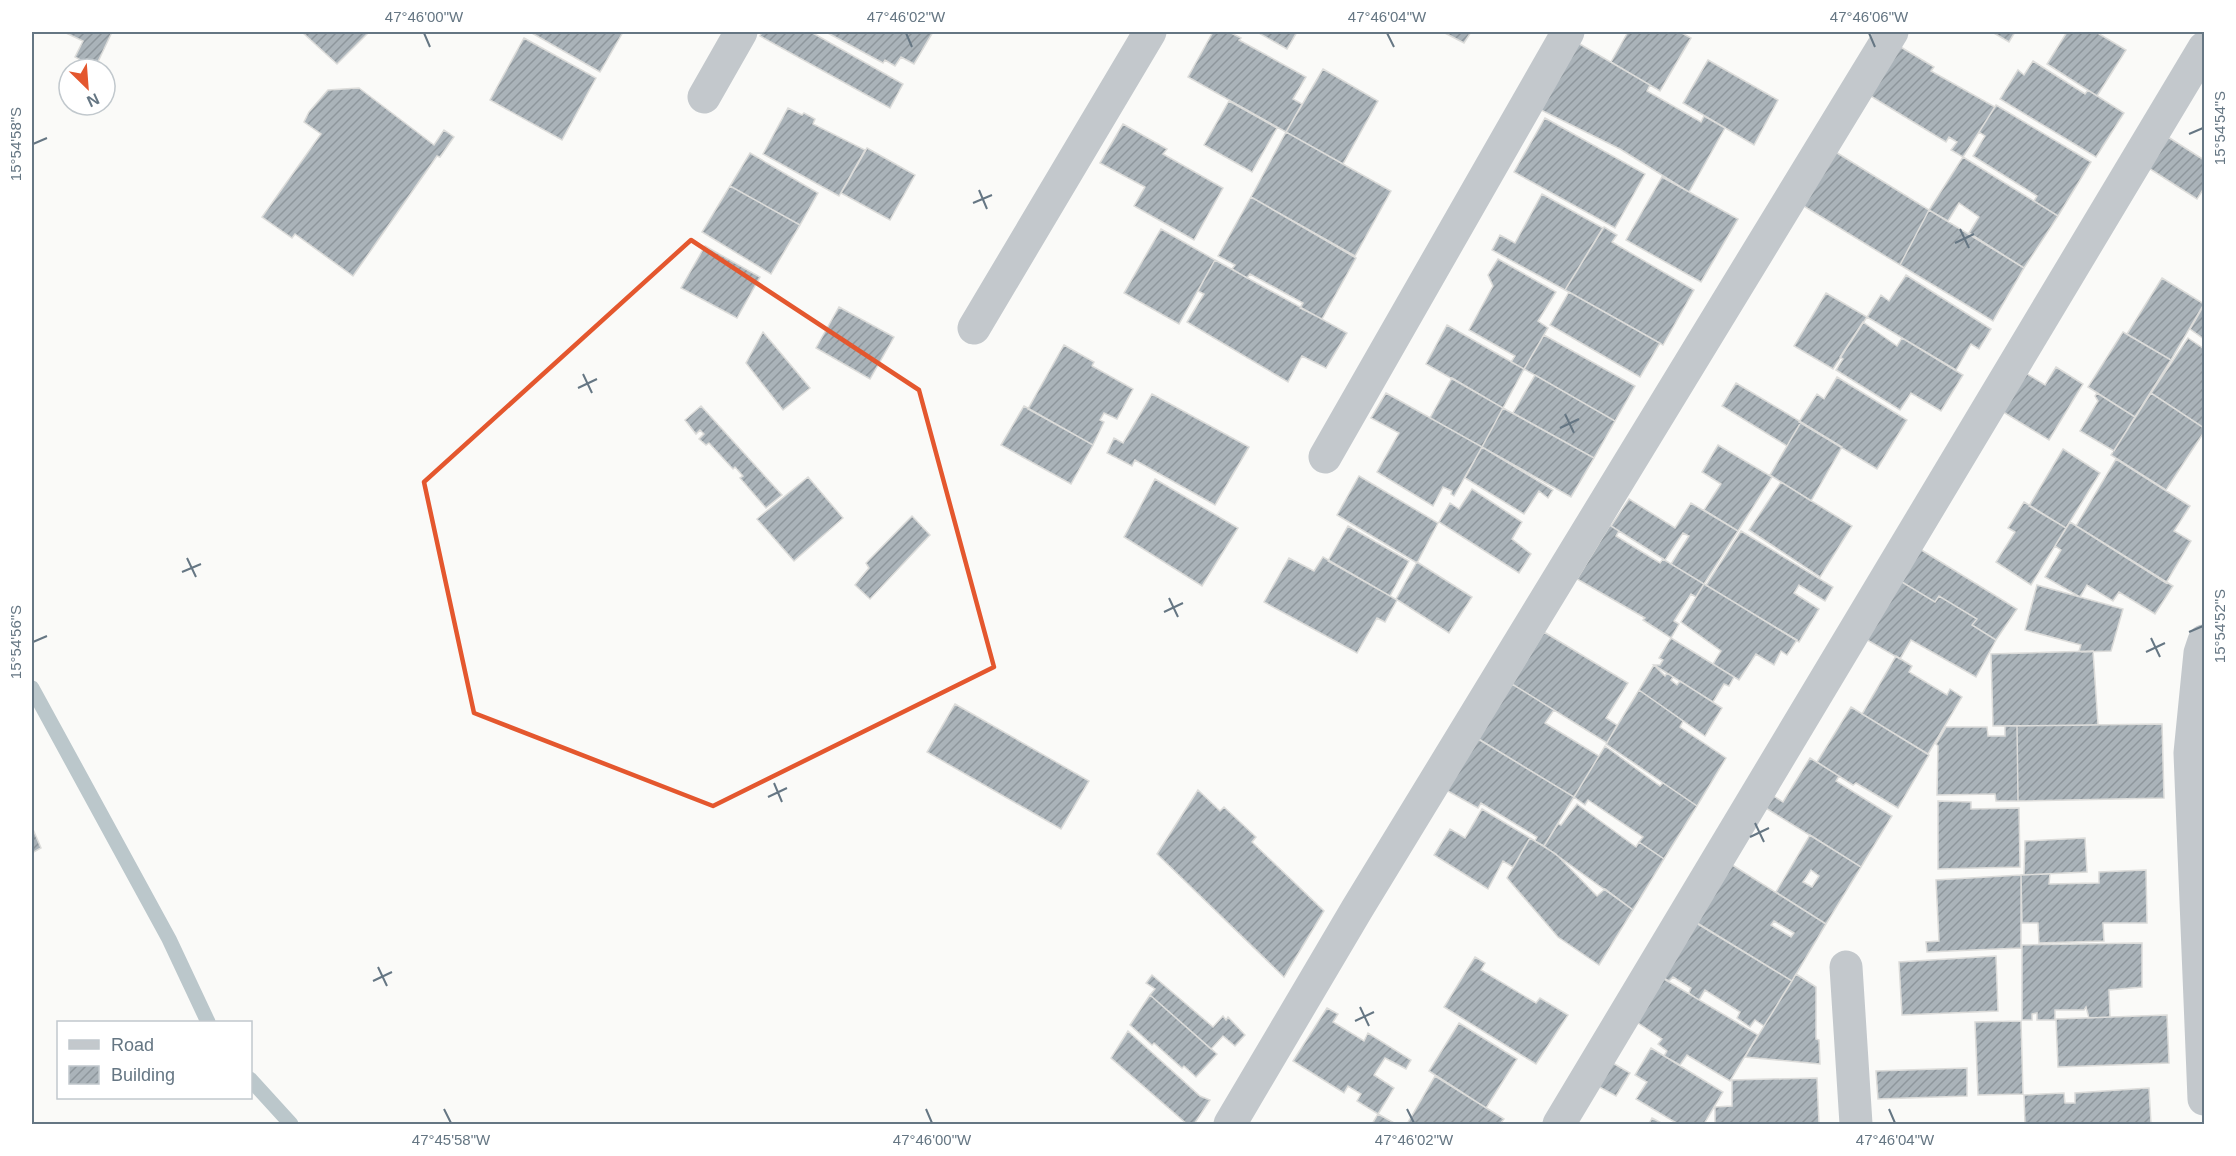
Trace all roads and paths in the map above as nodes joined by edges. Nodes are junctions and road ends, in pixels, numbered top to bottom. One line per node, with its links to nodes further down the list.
1 (741, 32): 6 (street)
2 (1150, 32): 7 (street)
3 (1568, 32): 8 (street)
4 (1892, 32): 12 (street)
5 (2205, 48): 13 (street)
6 (704, 96)
7 (974, 328)
8 (1325, 458)
9 (2205, 641): 11 (street)
10 (1846, 967): 14 (street)
11 (2205, 1100)
12 (1230, 1125)
13 (1559, 1125)
14 (1856, 1125)

